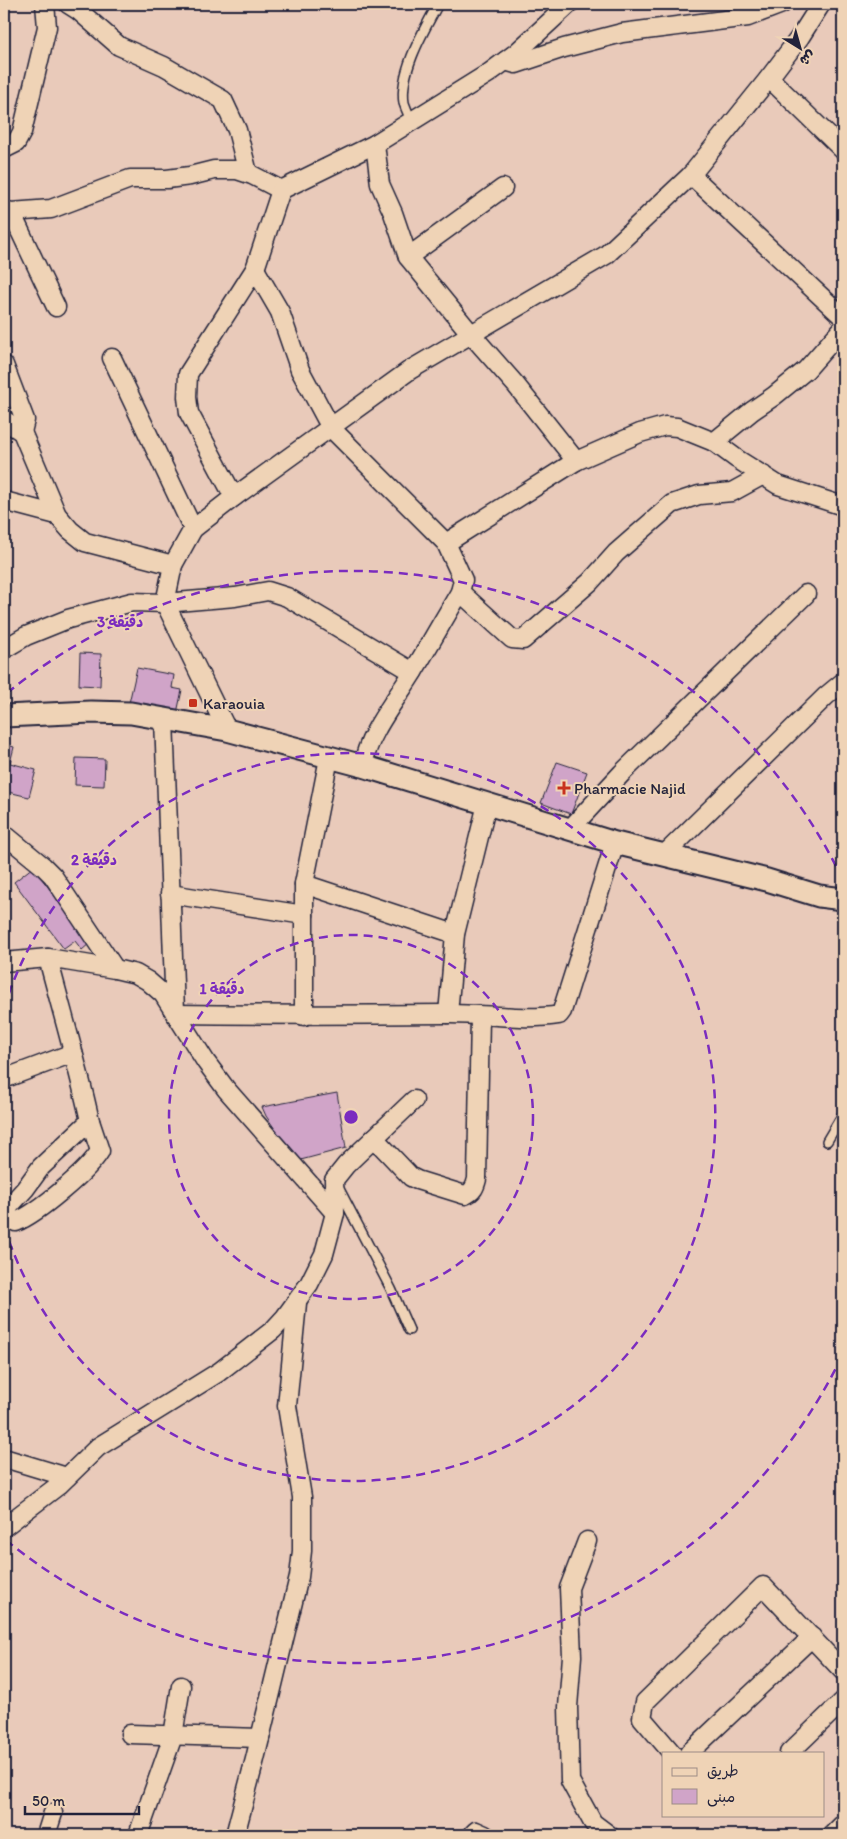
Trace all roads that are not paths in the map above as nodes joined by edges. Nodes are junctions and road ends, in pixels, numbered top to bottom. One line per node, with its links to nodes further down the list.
1 (45, 4): 11 (street)
2 (68, 4): 13 (street)
3 (438, 4): 9 (lane)
4 (570, 4): 7 (street)
5 (783, 4): 6 (street); 7 (street)
6 (817, 9): 8 (street)
7 (505, 61): 9 (street)
8 (769, 78): 12 (street); 14 (street)
9 (411, 121): 10 (street)
10 (375, 144): 16 (street); 18 (street)
11 (4, 149)
12 (843, 150)
13 (248, 173): 16 (street); 17 (street)
14 (691, 175): 21 (street); 23 (street)
15 (503, 188): 18 (street)
16 (281, 190): 19 (street)
17 (7, 211): 20 (street)
18 (408, 257): 23 (street)
19 (255, 269): 27 (street); 32 (street)
20 (56, 307)
21 (843, 317)
22 (843, 328): 29 (street)
23 (471, 334): 27 (street); 30 (street)
24 (112, 358): 36 (street)
25 (4, 365): 28 (street)
26 (4, 420): 28 (street)
27 (331, 428): 32 (street); 37 (street)
28 (22, 432): 35 (street)
29 (714, 442): 30 (street); 31 (street)
30 (576, 460): 37 (street)
31 (763, 475): 34 (street); 39 (street)
32 (234, 497): 36 (street)
33 (4, 501): 35 (street)
34 (843, 506)
35 (58, 515): 38 (street)
36 (193, 530): 38 (street)
37 (446, 543): 39 (street)
38 (173, 565): 41 (street)
39 (460, 592): 43 (street)
40 (806, 594): 51 (street)
41 (166, 603): 42 (street); 43 (street); 47 (street)
42 (4, 649)
43 (413, 672): 49 (street)
44 (843, 682): 54 (street)
45 (4, 716): 46 (street)
46 (164, 719): 47 (street); 56 (street)
47 (227, 730): 48 (street)
48 (329, 758): 49 (street); 55 (street)
49 (363, 766): 50 (street)
50 (487, 804): 51 (street); 59 (street)
51 (570, 828): 53 (street)
52 (4, 834): 62 (street)
53 (614, 843): 54 (street); 66 (street)
54 (664, 855): 57 (street)
55 (304, 884): 58 (street); 59 (street)
56 (170, 894): 58 (street); 63 (street)
57 (843, 900)
58 (304, 915): 65 (street)
59 (455, 934): 64 (street)
60 (48, 958): 61 (street); 62 (street); 67 (street)
61 (4, 962)
62 (115, 969): 63 (street)
63 (175, 1014): 65 (street); 76 (street)
64 (448, 1014): 65 (street); 66 (street)
65 (304, 1016)
66 (480, 1016): 72 (street)
67 (73, 1053): 68 (street); 71 (street)
68 (6, 1078)
69 (414, 1100): 72 (street)
70 (843, 1114): 73 (lane)
71 (90, 1120): 75 (street); 75 (street)
72 (374, 1138): 74 (street)
73 (827, 1141)
74 (334, 1180): 76 (street); 78 (lane)
75 (4, 1213)
76 (335, 1213): 77 (street)
77 (297, 1303): 80 (street); 89 (street)
78 (409, 1330)
79 (4, 1458): 80 (street)
80 (67, 1477): 81 (street)
81 (4, 1527)
82 (587, 1542): 100 (street)
83 (812, 1637): 84 (street); 90 (street); 91 (street)
84 (843, 1671)
85 (181, 1686): 88 (street)
86 (843, 1701): 92 (street)
87 (130, 1734): 88 (street)
88 (173, 1736): 89 (street); 96 (street)
89 (260, 1738): 97 (street)
90 (671, 1752)
91 (690, 1752)
92 (790, 1752)
93 (53, 1813): 95 (street)
94 (843, 1824): 101 (street)
95 (46, 1835)
96 (138, 1835)
97 (234, 1835)
98 (472, 1835): 99 (street)
99 (485, 1835)
100 (609, 1835)
101 (832, 1835)

